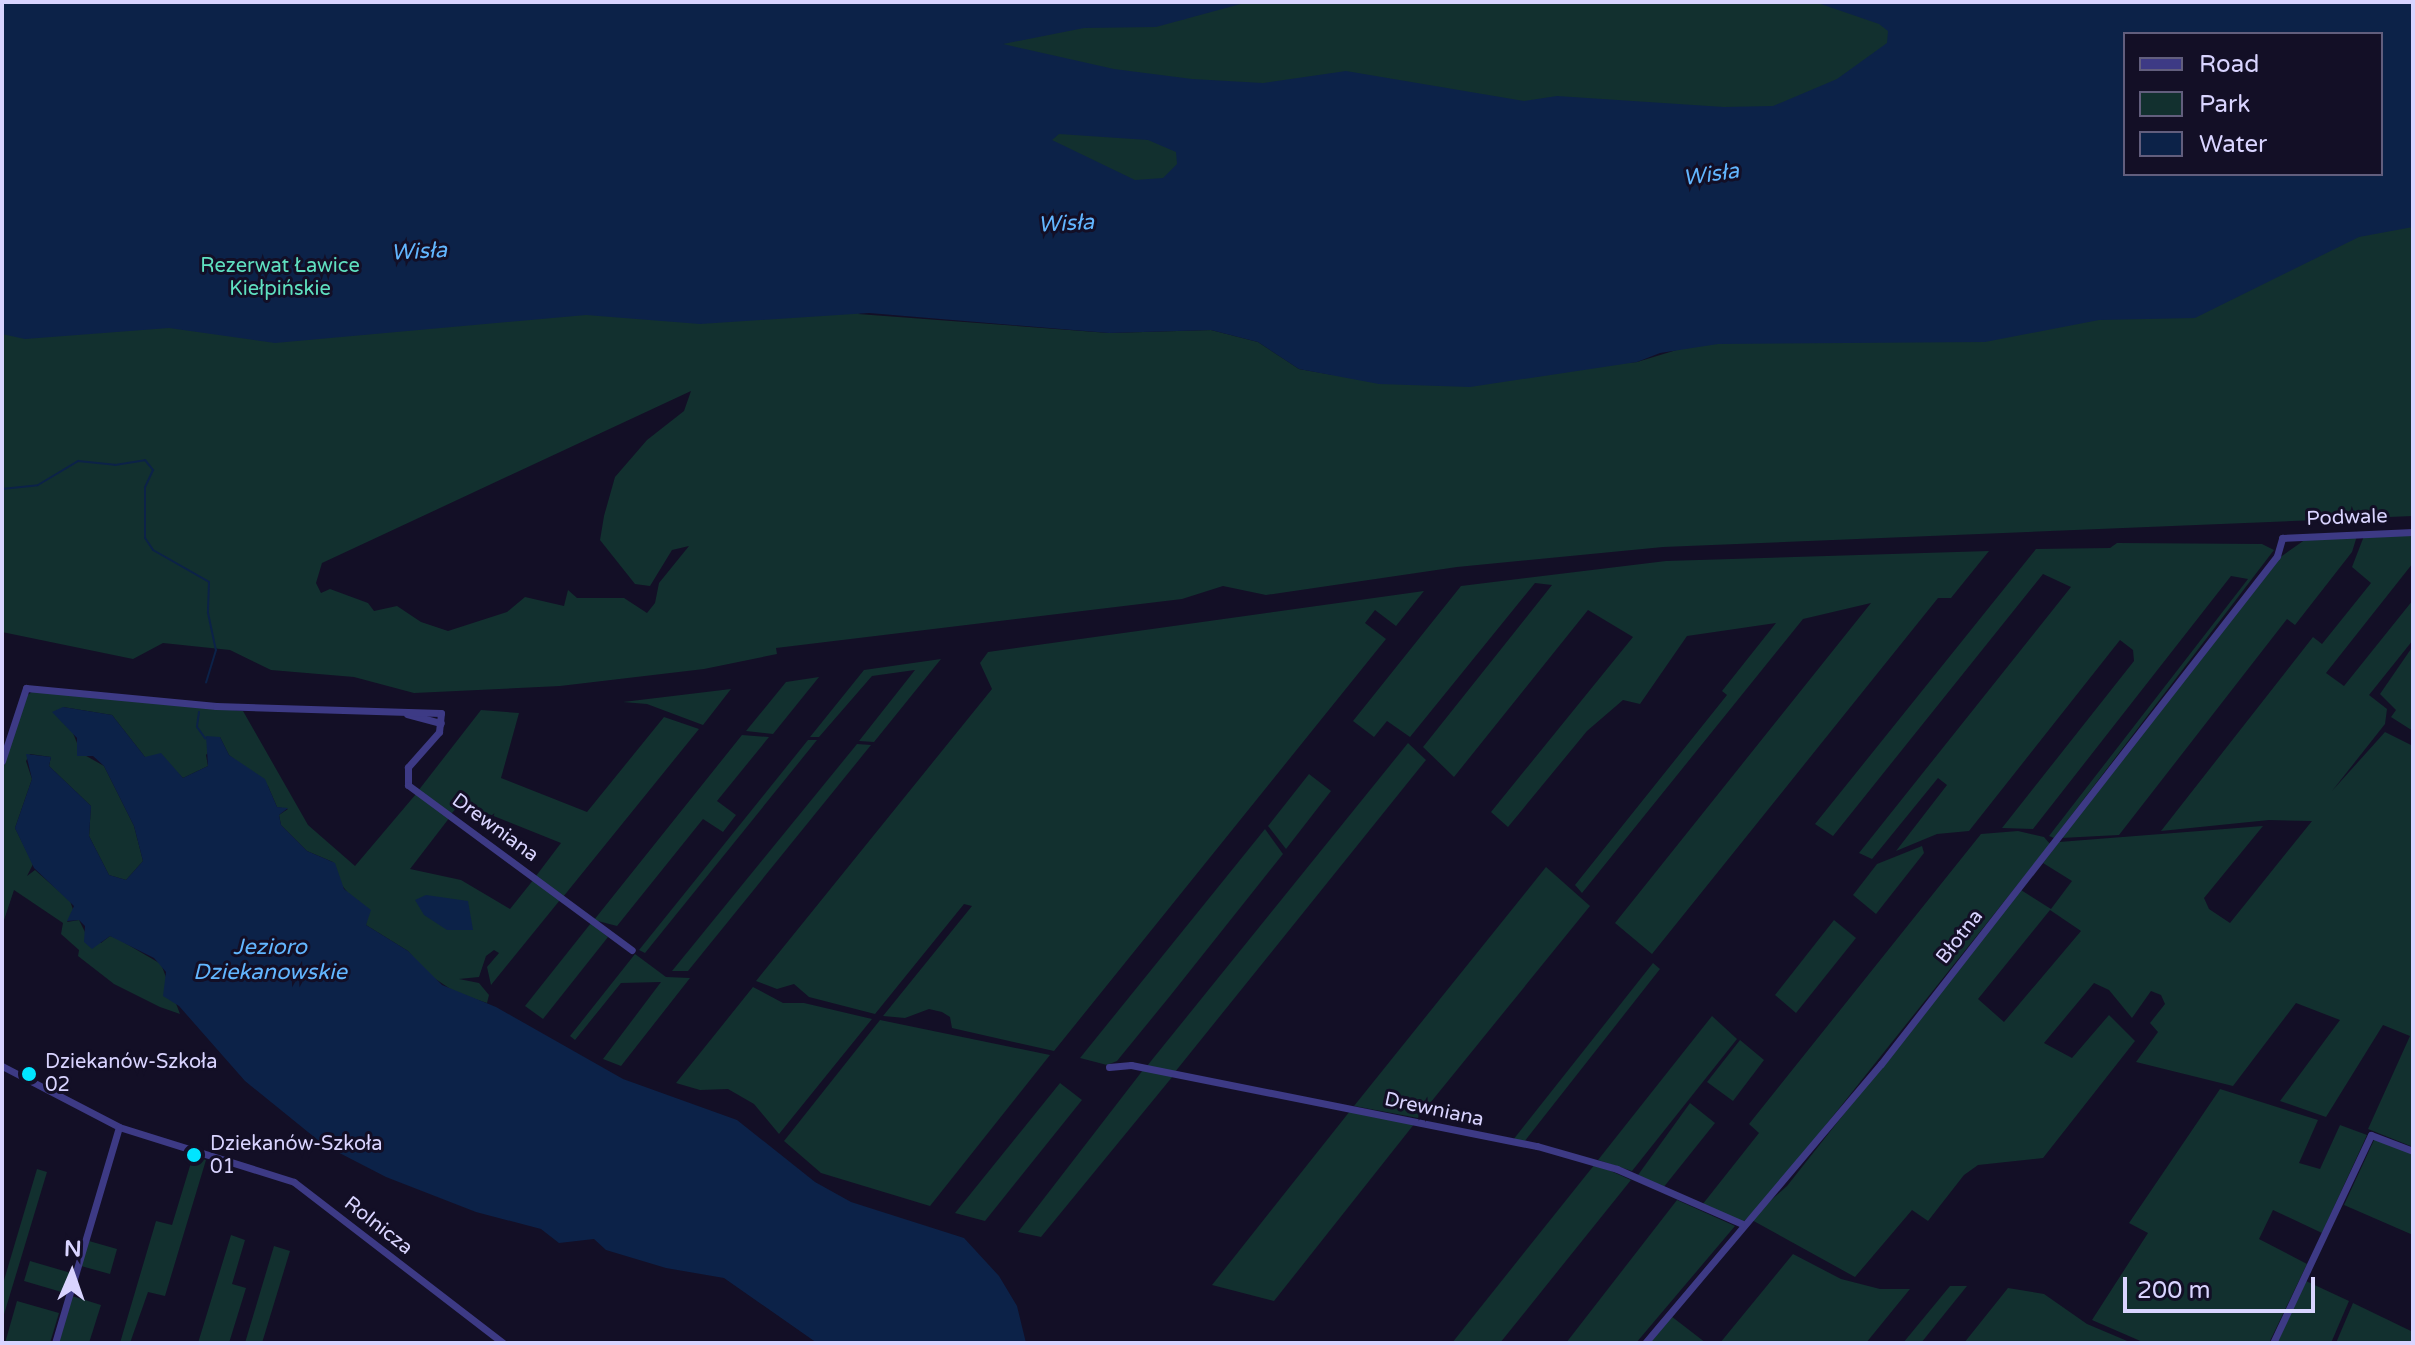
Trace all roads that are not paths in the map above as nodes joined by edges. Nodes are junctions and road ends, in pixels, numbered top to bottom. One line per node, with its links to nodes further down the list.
1 (2413, 532): 2 (street, Podwale)
2 (2282, 538): 11 (street, Błotna)
3 (405, 713): 4 (street); 4 (street); 5 (street)
4 (441, 723): 6 (street, Drewniana)
5 (2, 761)
6 (632, 950)
7 (2, 1066): 9 (street, Rolnicza)
8 (1109, 1067): 11 (street, Drewniana)
9 (119, 1127): 12 (street); 13 (street, Rolnicza)
10 (2413, 1151): 15 (street)
11 (1742, 1224): 14 (street, Błotna)
12 (55, 1343)
13 (503, 1343)
14 (1645, 1343)
15 (2273, 1343)

